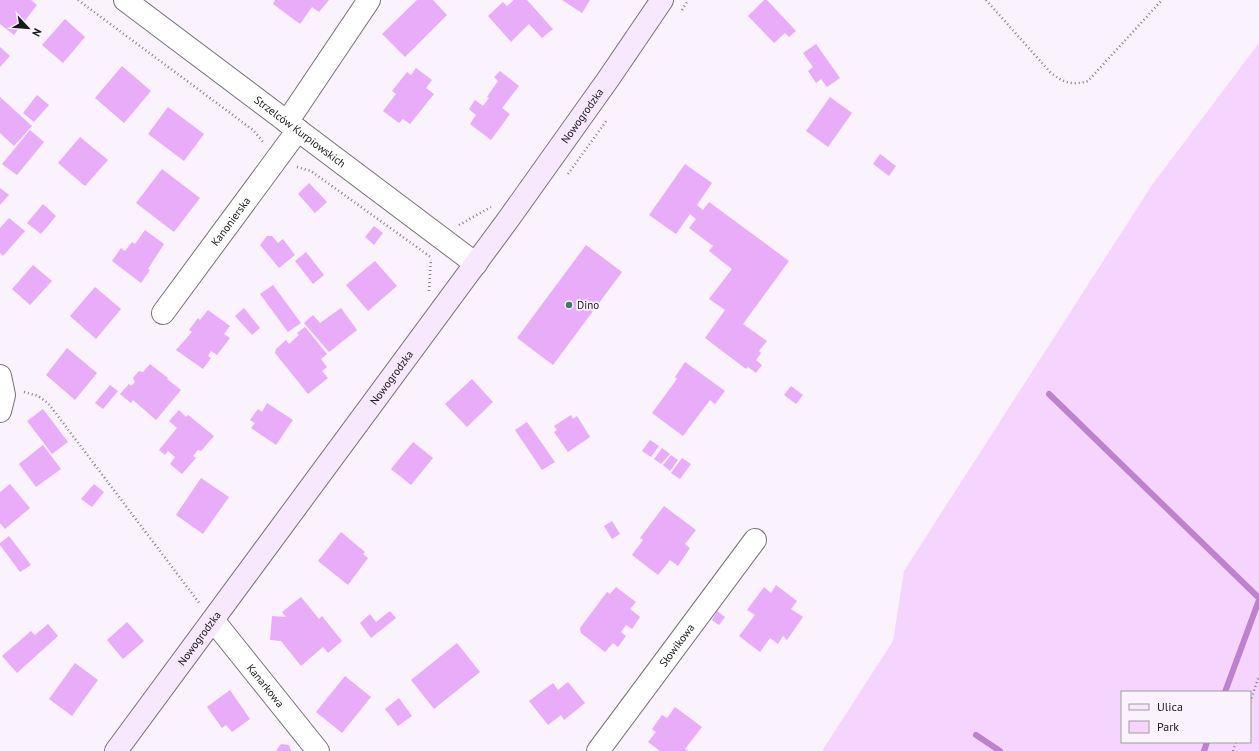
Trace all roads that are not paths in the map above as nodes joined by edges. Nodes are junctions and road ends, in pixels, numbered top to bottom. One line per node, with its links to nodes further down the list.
1 (125, 0): 4 (street, Strzelców Kurpiowskich)
2 (369, 0): 4 (street, Kanonierska)
3 (662, 0): 5 (main road, Nowogrodzka)
4 (293, 126): 5 (street, Strzelców Kurpiowskich); 6 (street, Kanonierska)
5 (476, 264): 8 (main road, Nowogrodzka)
6 (163, 313)
7 (755, 540): 11 (street, Słowikowa)
8 (213, 620): 9 (main road, Nowogrodzka); 10 (street, Kanarkowa)
9 (116, 751)
10 (318, 751)
11 (598, 751)

